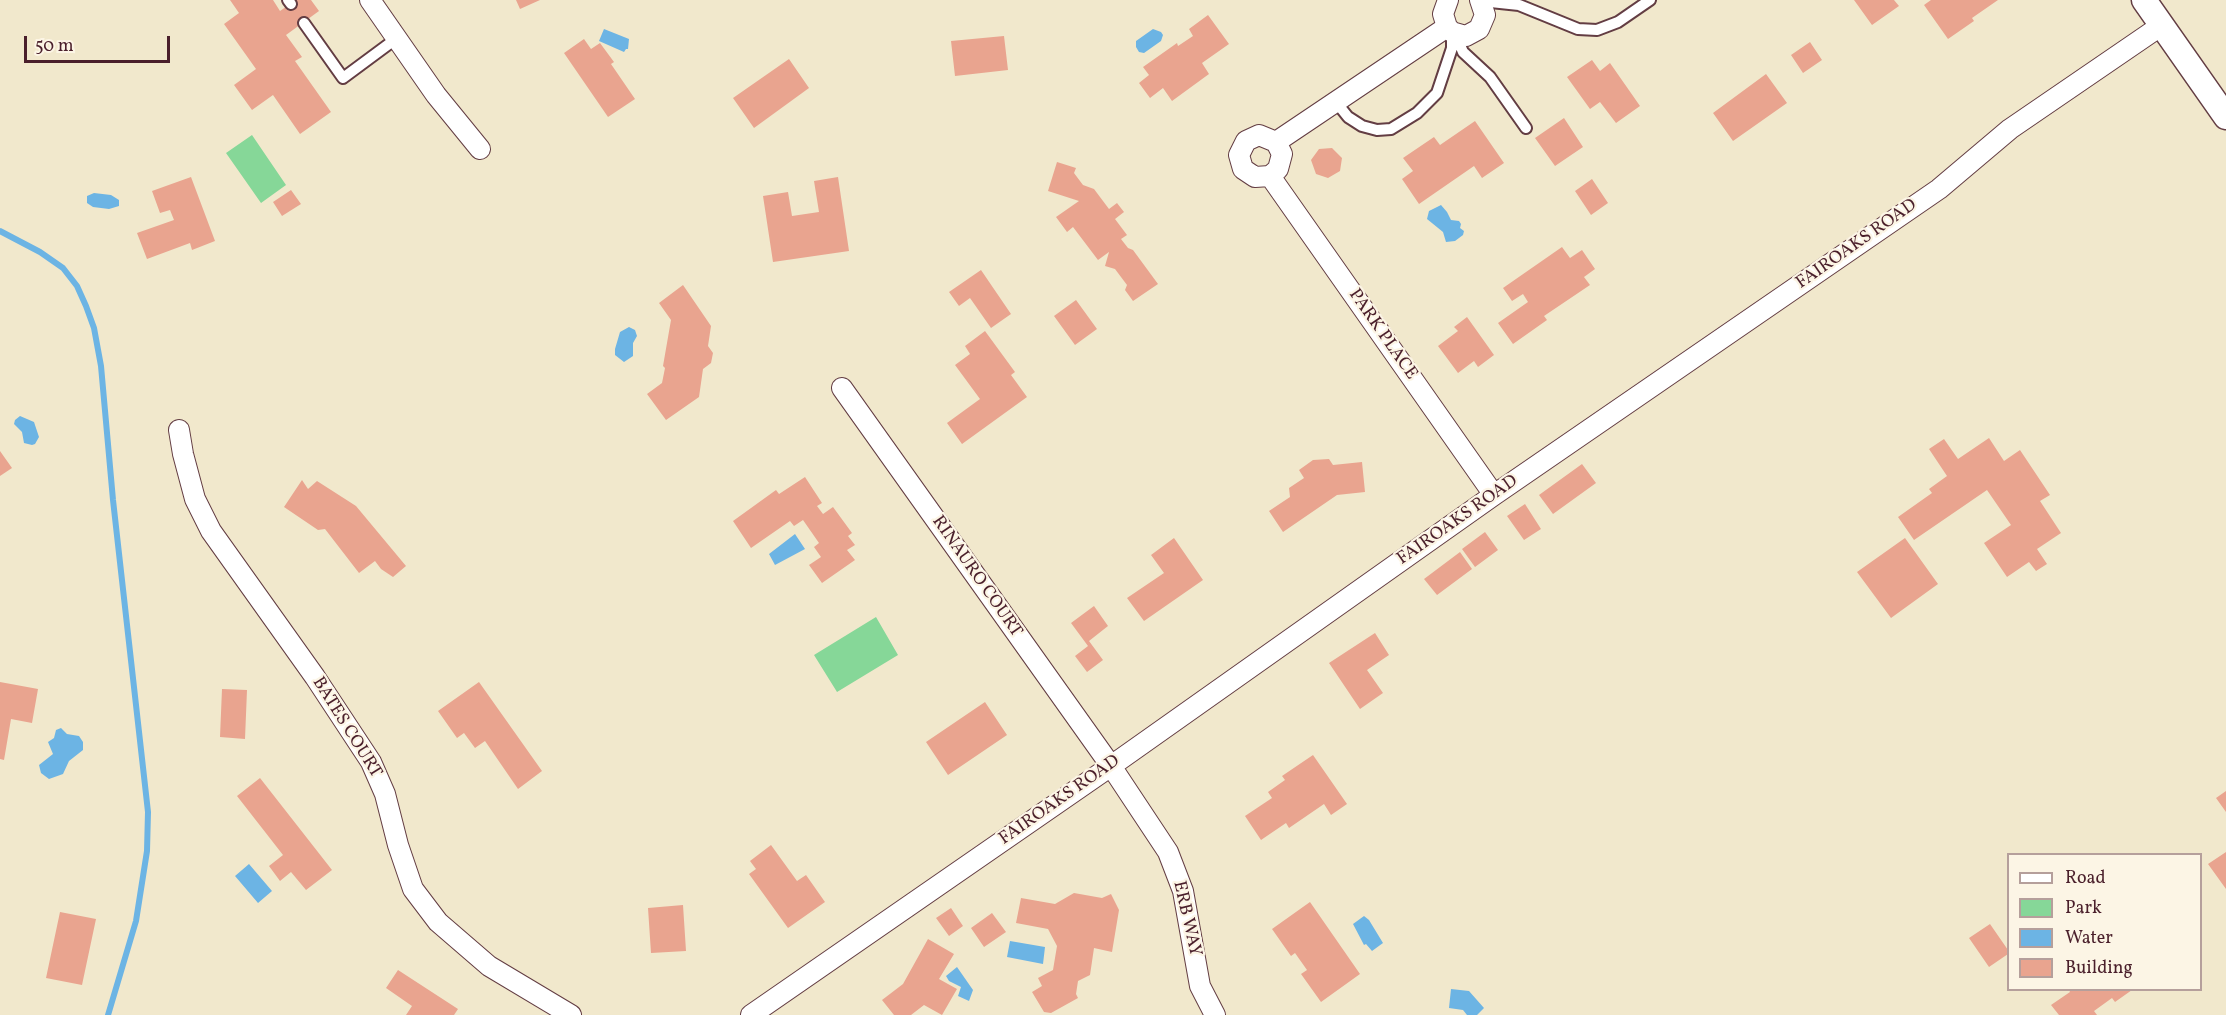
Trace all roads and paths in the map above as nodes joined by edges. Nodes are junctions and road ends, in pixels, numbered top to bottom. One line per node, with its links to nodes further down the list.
1 (370, 0): 9 (street)
2 (1448, 0): 8 (street)
3 (1480, 0): 4 (lane); 8 (street)
4 (1650, 0)
5 (2144, 0): 7 (street)
6 (304, 23): 9 (lane)
7 (2162, 25): 11 (street); 18 (street, FAIROAKS ROAD)
8 (1455, 32): 10 (street); 10 (lane); 12 (lane)
9 (396, 38): 14 (street)
10 (1336, 102): 13 (street)
11 (2226, 117)
12 (1526, 128)
13 (1276, 142): 15 (street); 15 (street)
14 (480, 149)
15 (1270, 176): 18 (street, PARK PLACE)
16 (842, 387): 19 (street, RINAURO COURT)
17 (179, 430): 20 (street, BATES COURT)
18 (1494, 495): 19 (street, FAIROAKS ROAD)
19 (1111, 766): 21 (street, FAIROAKS ROAD); 22 (street, ERB WAY)
20 (571, 1015)
21 (751, 1015)
22 (1215, 1015)

